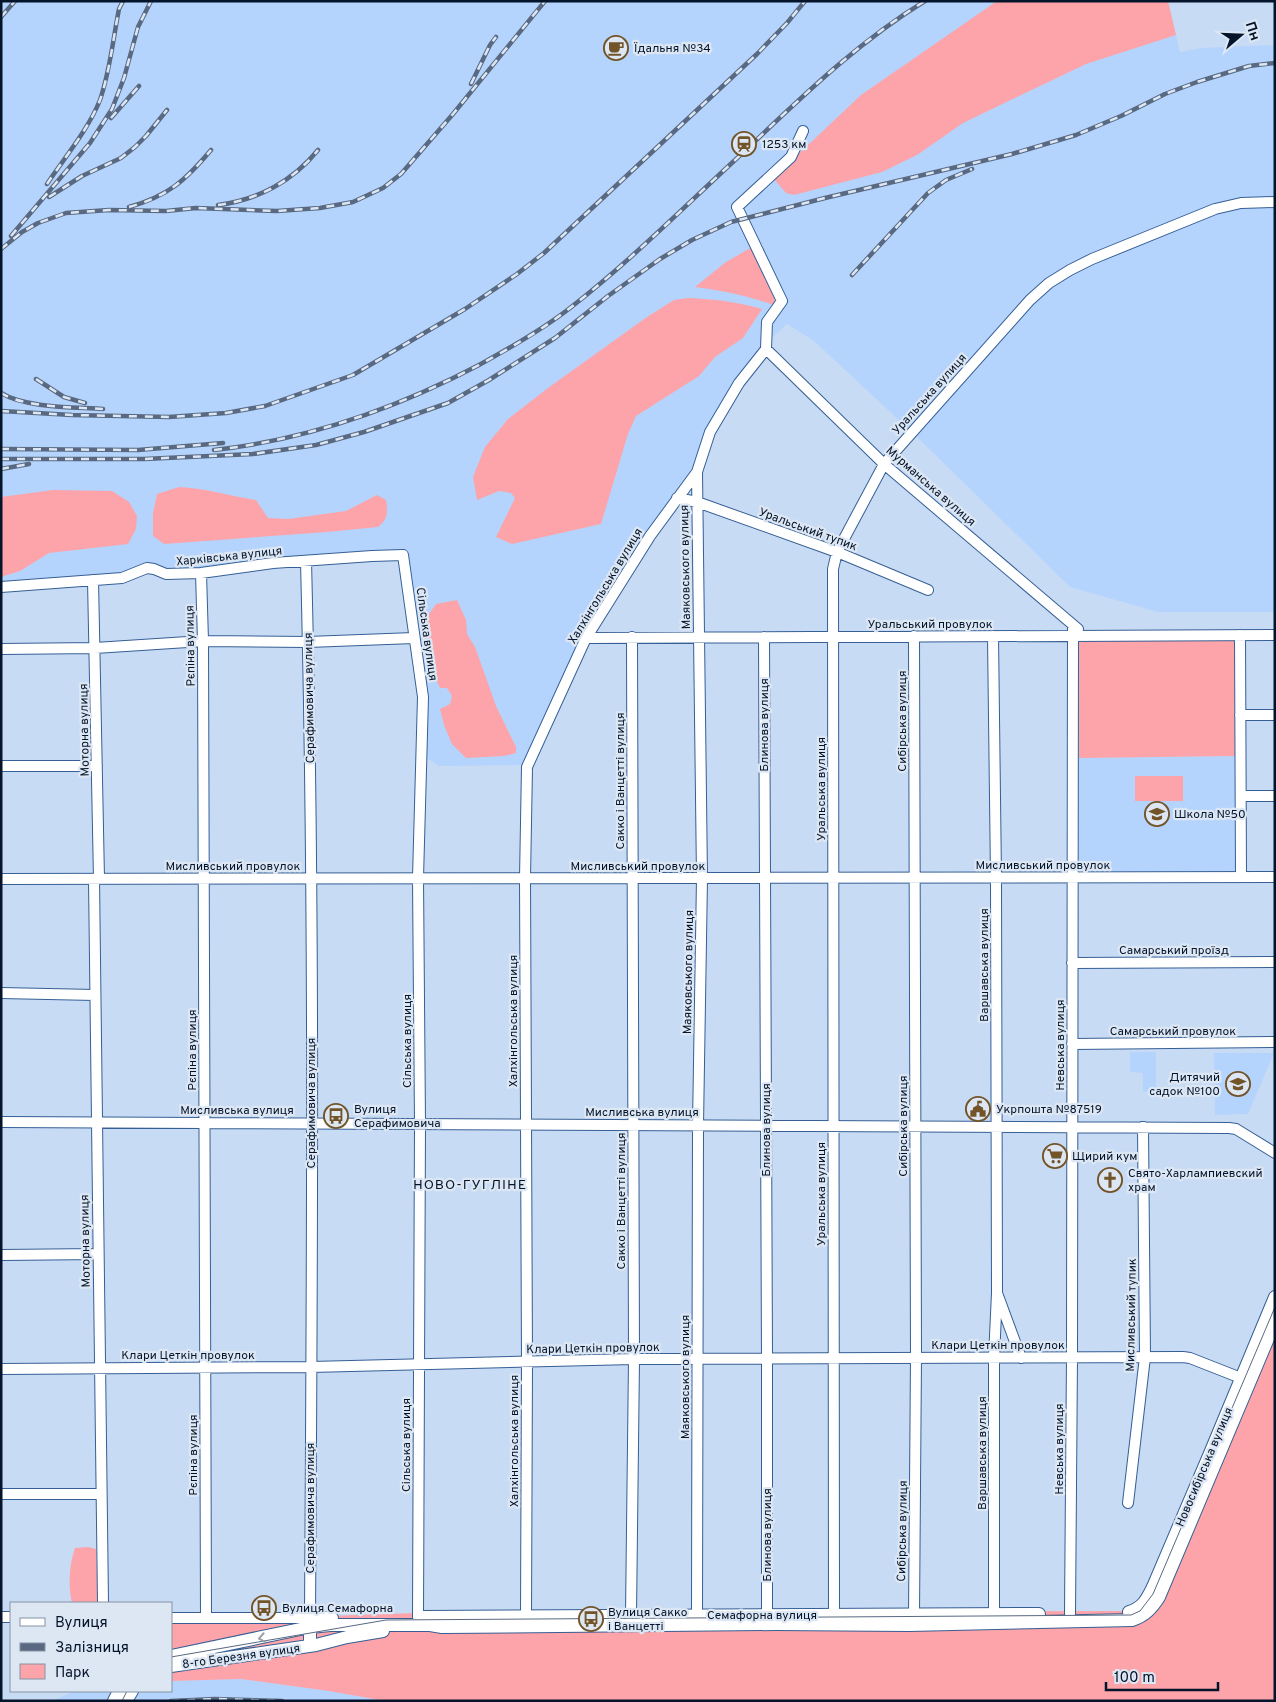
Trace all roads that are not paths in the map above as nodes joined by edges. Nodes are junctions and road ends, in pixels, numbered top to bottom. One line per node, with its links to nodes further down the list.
1 (803, 131): 3 (street)
2 (1275, 202): 4 (street, Уральська вулиця)
3 (766, 349): 4 (street, Мурманська вулиця); 5 (street, Маяковського вулиця)
4 (884, 464): 8 (street, Уральська вулиця); 15 (street, Мурманська вулиця)
5 (696, 472): 6 (street, Халхінгольська вулиця); 7 (street, Маяковського вулиця)
6 (677, 498): 7 (street, Уральський тупик); 25 (street, Халхінгольська вулиця)
7 (697, 502): 8 (street, Уральський тупик); 22 (street, Маяковського вулиця)
8 (837, 552): 14 (street, Уральський тупик); 18 (street, Уральська вулиця)
9 (403, 555): 10 (street, Харківська вулиця); 24 (street, Сільська вулиця)
10 (306, 561): 11 (street, Харківська вулиця); 27 (street, Серафимовича вулиця)
11 (202, 573): 12 (street, Харківська вулиця); 26 (street, Рєпіна вулиця)
12 (93, 580): 13 (street, Харківська вулиця); 28 (street, Моторна вулиця)
13 (1, 587)
14 (928, 590)
15 (1073, 630): 16 (street, Мурманська вулиця); 20 (street, Уральський провулок); 44 (street, Невська вулиця)
16 (1240, 635): 17 (street); 30 (street)
17 (1275, 635)
18 (833, 636): 19 (street, Уральський провулок); 23 (street, Уральський провулок); 41 (street, Уральська вулиця)
19 (914, 636): 20 (street, Уральський провулок); 42 (street, Сибірська вулиця)
20 (993, 636): 43 (street, Варшавська вулиця)
21 (632, 637): 22 (street, Уральський провулок); 25 (street, Уральський провулок); 38 (street, Сакко і Ванцетті вулиця)
22 (699, 637): 23 (street, Уральський провулок); 39 (street, Маяковського вулиця)
23 (764, 637): 40 (street, Блинова вулиця)
24 (414, 638): 27 (street); 36 (street, Сільська вулиця)
25 (586, 638): 37 (street, Халхінгольська вулиця)
26 (203, 641): 27 (street); 28 (street); 49 (street, Рєпіна вулиця)
27 (308, 642): 50 (street, Серафимовича вулиця)
28 (95, 648): 29 (street); 33 (street, Моторна вулиця)
29 (1, 649)
30 (1240, 715): 31 (street); 34 (street)
31 (1275, 715)
32 (1, 766): 33 (street)
33 (97, 766): 48 (street, Моторна вулиця)
34 (1241, 796): 35 (street); 45 (street)
35 (1275, 796)
36 (418, 878): 37 (street, Мисливський провулок); 50 (street, Мисливський провулок); 61 (street, Сільська вулиця)
37 (525, 878): 38 (street, Мисливський провулок); 62 (street, Халхінгольська вулиця)
38 (633, 878): 39 (street, Мисливський провулок); 63 (street, Сакко і Ванцетті вулиця)
39 (702, 878): 40 (street, Мисливський провулок); 64 (street, Маяковського вулиця)
40 (764, 878): 41 (street, Мисливський провулок); 65 (street, Блинова вулиця)
41 (834, 878): 42 (street, Мисливський провулок); 66 (street, Уральська вулиця)
42 (914, 878): 43 (street, Мисливський провулок); 67 (street, Сибірська вулиця)
43 (996, 878): 44 (street, Мисливський провулок); 68 (street, Варшавська вулиця)
44 (1072, 878): 45 (street, Мисливський провулок); 52 (street, Невська вулиця)
45 (1241, 878): 46 (street, Мисливський провулок)
46 (1275, 878)
47 (1, 879): 48 (street, Мисливський провулок)
48 (97, 879): 49 (street, Мисливський провулок); 54 (street, Моторна вулиця)
49 (203, 879): 50 (street, Мисливський провулок); 59 (street, Рєпіна вулиця)
50 (311, 879): 60 (street, Серафимовича вулиця)
51 (1275, 962): 52 (street, Самарський проїзд)
52 (1072, 963): 56 (street, Невська вулиця)
53 (1, 993): 54 (street)
54 (95, 995): 58 (street, Моторна вулиця)
55 (1275, 1042): 56 (street, Самарський провулок)
56 (1072, 1044): 69 (street, Невська вулиця)
57 (1, 1122): 58 (street, Мисливська вулиця)
58 (96, 1123): 59 (street, Мисливська вулиця); 72 (street, Моторна вулиця)
59 (204, 1123): 60 (street, Мисливська вулиця); 88 (street, Рєпіна вулиця)
60 (312, 1123): 61 (street, Мисливська вулиця); 89 (street, Серафимовича вулиця)
61 (420, 1124): 62 (street, Мисливська вулиця); 87 (street, Сільська вулиця)
62 (526, 1124): 63 (street, Мисливська вулиця); 86 (street, Халхінгольська вулиця)
63 (633, 1125): 64 (street, Мисливська вулиця); 85 (street, Сакко і Ванцетті вулиця)
64 (698, 1125): 65 (street, Мисливська вулиця); 82 (street, Маяковського вулиця)
65 (766, 1126): 66 (street, Мисливська вулиця); 83 (street, Блинова вулиця)
66 (833, 1126): 67 (street, Мисливська вулиця); 77 (street, Уральська вулиця)
67 (916, 1126): 68 (street, Мисливська вулиця); 78 (street, Сибірська вулиця)
68 (997, 1127): 69 (street, Мисливська вулиця); 74 (street, Варшавська вулиця)
69 (1072, 1127): 70 (street, Мисливська вулиця); 80 (street, Невська вулиця)
70 (1143, 1127): 71 (street, Мисливська вулиця); 81 (street, Мисливський тупик)
71 (1275, 1153)
72 (98, 1254): 73 (street); 90 (street, Моторна вулиця)
73 (1, 1255)
74 (998, 1293): 79 (street, Варшавська вулиця); 84 (street, Варшавська вулиця)
75 (1275, 1298): 92 (main road, Новосибірська вулиця)
76 (1275, 1322): 107 (main road, Новосибірська вулиця)
77 (833, 1357): 78 (street, Клари Цеткін провулок); 83 (street, Клари Цеткін провулок); 100 (street, Уральська вулиця)
78 (916, 1357): 79 (street, Клари Цеткін провулок); 101 (street, Сибірська вулиця)
79 (994, 1357): 84 (street, Клари Цеткін провулок); 97 (street, Варшавська вулиця)
80 (1072, 1357): 81 (street, Клари Цеткін провулок); 84 (street, Клари Цеткін провулок); 98 (street, Невська вулиця)
81 (1145, 1357): 92 (street, Клари Цеткін провулок); 95 (street, Мисливський тупик)
82 (698, 1358): 83 (street, Клари Цеткін провулок); 85 (street, Клари Цеткін провулок); 99 (street, Маяковського вулиця)
83 (767, 1358): 108 (street, Блинова вулиця)
84 (1021, 1358)
85 (634, 1359): 86 (street, Клари Цеткін провулок); 103 (street, Сакко і Ванцетті вулиця)
86 (527, 1361): 87 (street, Клари Цеткін провулок); 102 (street, Халхінгольська вулиця)
87 (419, 1364): 89 (street, Клари Цеткін провулок); 104 (street, Сільська вулиця)
88 (205, 1367): 89 (street, Клари Цеткін провулок); 90 (street, Клари Цеткін провулок); 106 (street, Рєпіна вулиця)
89 (311, 1367): 109 (street, Серафимовича вулиця)
90 (100, 1368): 91 (street, Клари Цеткін провулок); 94 (street, Моторна вулиця)
91 (1, 1369)
92 (1241, 1378): 107 (main road, Новосибірська вулиця)
93 (1, 1494): 94 (street)
94 (101, 1494): 96 (street, Моторна вулиця)
95 (1128, 1502)
96 (103, 1602)
97 (994, 1614): 98 (main road, Семафорна вулиця); 101 (main road, Семафорна вулиця)
98 (1070, 1614): 107 (main road, Семафорна вулиця)
99 (697, 1615): 103 (main road, Семафорна вулиця); 108 (main road, Семафорна вулиця)
100 (834, 1615): 101 (main road, Семафорна вулиця); 108 (main road, Семафорна вулиця)
101 (914, 1615)
102 (526, 1616): 103 (main road, Семафорна вулиця); 104 (main road, Семафорна вулиця)
103 (631, 1616)
104 (418, 1617): 109 (main road, Семафорна вулиця)
105 (172, 1618): 106 (street, Семафорна вулиця)
106 (206, 1618): 109 (street, Семафорна вулиця)
107 (1113, 1618): 108 (main road, Семафорна вулиця)
108 (767, 1619): 110 (main road, Семафорна вулиця)
109 (310, 1623): 110 (main road, Семафорна вулиця); 111 (main road, Серафимовича вулиця); 112 (main road, 8-го Березня вулиця, one-way to 112)
110 (442, 1627): 111 (main road, Семафорна вулиця)
111 (310, 1645): 113 (main road, 8-го Березня вулиця)
112 (172, 1656)
113 (172, 1666)

